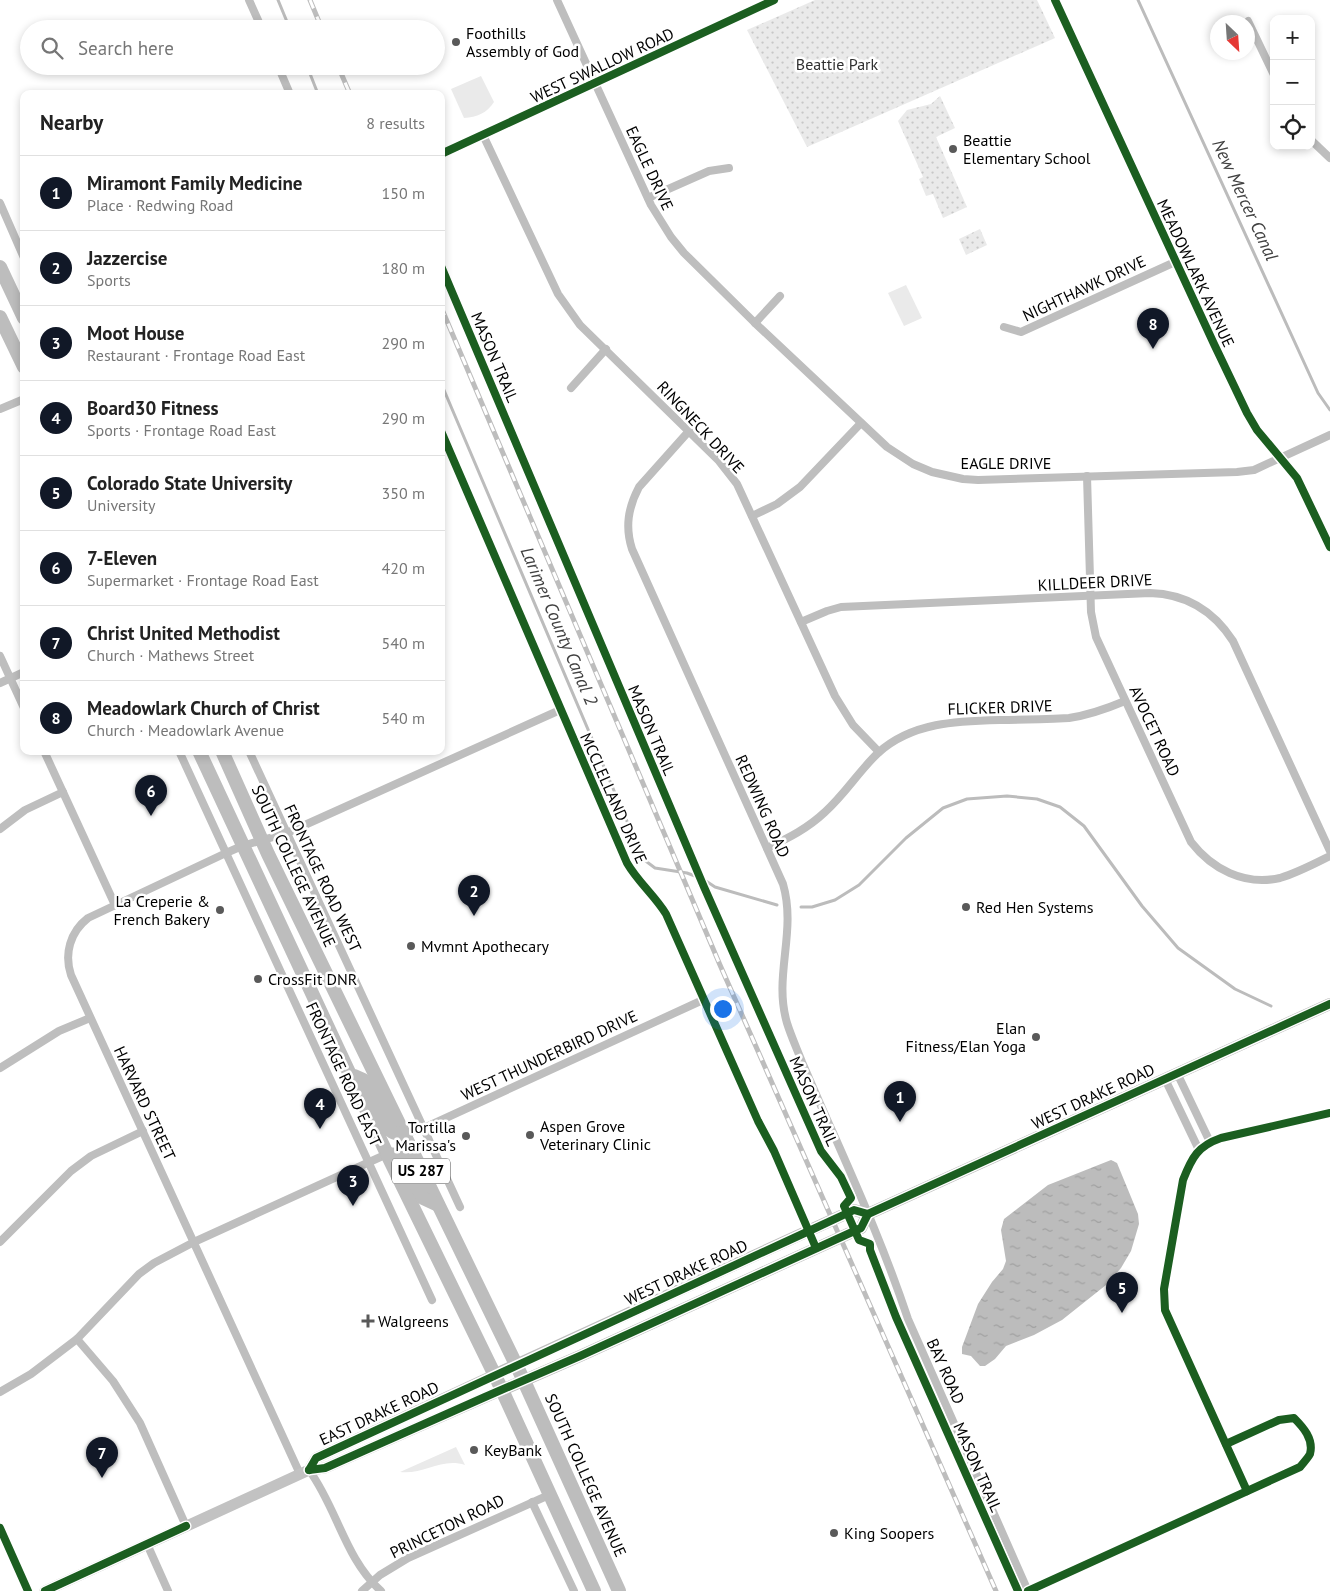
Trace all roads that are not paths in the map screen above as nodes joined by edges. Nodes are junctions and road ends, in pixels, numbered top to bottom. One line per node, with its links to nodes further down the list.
1 (249, 0): 5 (street)
2 (557, 0): 9 (street, EAGLE DRIVE)
3 (774, 0): 9 (street, WEST SWALLOW ROAD)
4 (1055, 0): 19 (street, MEADOWLARK AVENUE)
5 (258, 20)
6 (1255, 36): 7 (street)
7 (1270, 67)
8 (282, 75): 10 (street)
9 (595, 83): 11 (street, WEST SWALLOW ROAD); 16 (street, EAGLE DRIVE)
10 (288, 90)
11 (483, 135): 13 (street, WEST SWALLOW ROAD); 26 (street, RINGNECK DRIVE)
12 (1315, 144): 14 (street)
13 (445, 152)
14 (1330, 158)
15 (729, 168): 16 (street)
16 (648, 198): 24 (street, EAGLE DRIVE)
17 (0, 203): 18 (street)
18 (20, 249)
19 (1176, 262): 25 (street, NIGHTHAWK DRIVE); 35 (street, MEADOWLARK AVENUE)
20 (0, 267): 22 (highway)
21 (780, 296): 24 (street)
22 (20, 310)
23 (0, 317): 27 (highway)
24 (755, 323): 31 (street, EAGLE DRIVE)
25 (1004, 327)
26 (606, 349): 28 (street); 32 (street, RINGNECK DRIVE)
27 (20, 359)
28 (570, 388)
29 (20, 401): 30 (street)
30 (0, 409)
31 (861, 423): 36 (street, EAGLE DRIVE); 37 (street)
32 (689, 431): 37 (street, RINGNECK DRIVE); 59 (street, REDWING ROAD)
33 (1330, 434): 35 (street, EAGLE DRIVE)
34 (445, 440): 47 (street, MCCLELLAND DRIVE)
35 (1281, 458): 36 (street, EAGLE DRIVE); 38 (street, MEADOWLARK AVENUE)
36 (1087, 476): 39 (street, AVOCET ROAD)
37 (752, 516): 40 (street, RINGNECK DRIVE)
38 (1330, 547)
39 (1091, 596): 40 (street, KILLDEER DRIVE); 46 (street, AVOCET ROAD); 60 (street, KILLDEER DRIVE)
40 (801, 622): 48 (street, RINGNECK DRIVE)
41 (0, 656): 43 (street)
42 (20, 674): 43 (street)
43 (10, 679): 44 (street); 45 (street)
44 (0, 684)
45 (20, 700)
46 (1125, 701): 48 (street, FLICKER DRIVE); 62 (street, AVOCET ROAD)
47 (560, 710): 56 (street, HARVARD STREET); 64 (street, MCCLELLAND DRIVE)
48 (879, 752): 59 (street, FLICKER DRIVE)
49 (46, 755): 54 (street)
50 (181, 755): 61 (street, FRONTAGE ROAD EAST)
51 (201, 755): 58 (highway, US 287)
52 (224, 755): 57 (highway, SOUTH COLLEGE AVENUE / US 287)
53 (251, 755): 56 (street, FRONTAGE ROAD WEST)
54 (63, 792): 55 (street); 63 (street)
55 (0, 829)
56 (286, 833): 57 (street, HARVARD STREET); 72 (street, FRONTAGE ROAD WEST)
57 (262, 841): 58 (street, HARVARD STREET); 74 (highway, SOUTH COLLEGE AVENUE / US 287)
58 (242, 846): 61 (street, HARVARD STREET); 69 (highway, US 287)
59 (768, 848): 81 (street, REDWING ROAD)
60 (1330, 851)
61 (226, 853): 63 (street, HARVARD STREET); 78 (street, FRONTAGE ROAD EAST)
62 (1330, 856)
63 (114, 905): 66 (street, HARVARD STREET)
64 (704, 999): 72 (street, WEST THUNDERBIRD DRIVE); 83 (street, MCCLELLAND DRIVE)
65 (1330, 1004): 68 (main road, WEST DRAKE ROAD)
66 (90, 1018): 67 (street); 73 (street, HARVARD STREET)
67 (0, 1068)
68 (1177, 1073): 70 (main road, WEST DRAKE ROAD); 75 (street)
69 (350, 1076): 74 (highway); 77 (highway, US 287)
70 (1165, 1079): 76 (street); 81 (main road, WEST DRAKE ROAD)
71 (1330, 1113): 75 (street)
72 (424, 1128): 74 (street, WEST THUNDERBIRD DRIVE); 80 (street, FRONTAGE ROAD WEST)
73 (143, 1132): 84 (street); 85 (street, HARVARD STREET)
74 (404, 1134): 79 (highway, SOUTH COLLEGE AVENUE / US 287)
75 (1210, 1142): 76 (street)
76 (1199, 1150): 82 (street)
77 (387, 1154): 78 (street); 79 (highway); 94 (highway, US 287)
78 (369, 1161): 85 (street); 89 (street, FRONTAGE ROAD EAST)
79 (438, 1204): 93 (highway, SOUTH COLLEGE AVENUE / US 287)
80 (460, 1207)
81 (868, 1214): 83 (main road, WEST DRAKE ROAD); 86 (main road, WEST DRAKE ROAD); 113 (street, BAY ROAD)
82 (1176, 1218)
83 (809, 1231): 86 (street, MCCLELLAND DRIVE); 87 (main road, WEST DRAKE ROAD)
84 (0, 1242)
85 (194, 1242): 92 (street); 98 (street, HARVARD STREET)
86 (816, 1248): 90 (main road, WEST DRAKE ROAD)
87 (733, 1266): 88 (main road, WEST DRAKE ROAD); 90 (main road)
88 (668, 1296): 91 (main road); 93 (main road, WEST DRAKE ROAD)
89 (432, 1300)
90 (676, 1311): 91 (main road, WEST DRAKE ROAD)
91 (629, 1333): 95 (main road, WEST DRAKE ROAD)
92 (77, 1339): 97 (street); 101 (street)
93 (516, 1366): 94 (main road, EAST DRAKE ROAD); 95 (highway, SOUTH COLLEGE AVENUE / US 287)
94 (494, 1375): 96 (highway, US 287); 98 (main road, EAST DRAKE ROAD)
95 (524, 1381): 96 (main road, EAST DRAKE ROAD); 112 (highway, SOUTH COLLEGE AVENUE / US 287)
96 (502, 1390): 98 (main road, EAST DRAKE ROAD); 99 (highway, US 287)
97 (0, 1392)
98 (304, 1472): 101 (main road, EAST DRAKE ROAD); 104 (street, HARVARD STREET)
99 (549, 1494): 100 (street, PRINCETON ROAD); 111 (highway, US 287)
100 (532, 1502): 104 (street, PRINCETON ROAD); 110 (street)
101 (186, 1526): 103 (main road, EAST DRAKE ROAD)
102 (0, 1528): 105 (street)
103 (147, 1544): 106 (main road, EAST DRAKE ROAD); 107 (street)
104 (371, 1582): 108 (street, PRINCETON ROAD); 109 (street, HARVARD STREET)
105 (28, 1591)
106 (45, 1591)
107 (168, 1591)
108 (362, 1591)
109 (381, 1591)
110 (574, 1591)
111 (594, 1591)
112 (619, 1591)
113 (1028, 1591)

